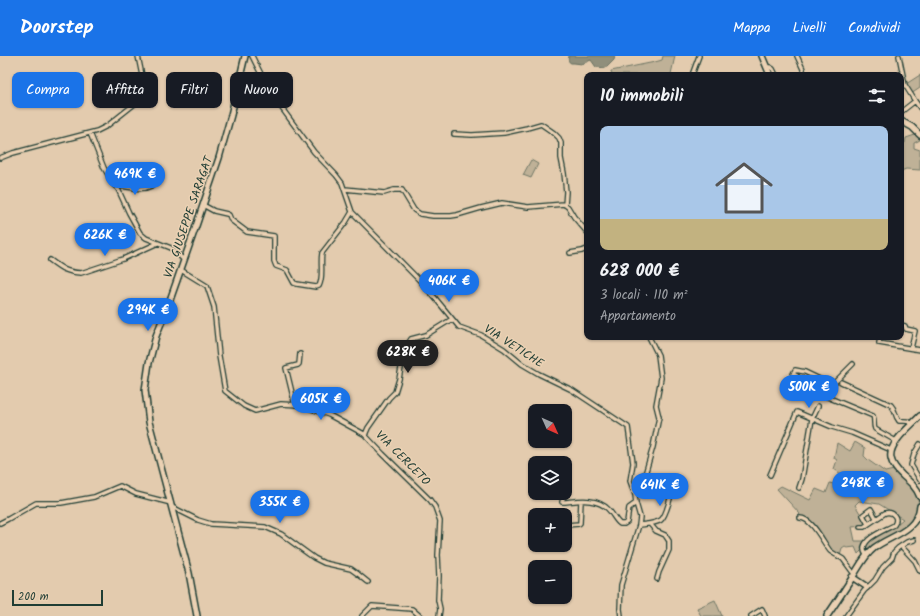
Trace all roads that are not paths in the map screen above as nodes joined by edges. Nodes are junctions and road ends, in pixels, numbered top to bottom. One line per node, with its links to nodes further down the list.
1 (138, 56): 20 (street)
2 (245, 56): 27 (street, VIA GIUSEPPE SARAGAT)
3 (252, 56): 26 (street, VIA VETICHE)
4 (699, 56): 10 (street)
5 (758, 56): 9 (street)
6 (762, 56): 9 (street)
7 (797, 56): 13 (street)
8 (899, 56): 14 (street)
9 (767, 67): 11 (street); 12 (street)
10 (693, 72)
11 (769, 72)
12 (774, 72)
13 (802, 72)
14 (901, 72)
15 (904, 85): 16 (street)
16 (915, 101): 17 (street); 18 (street)
17 (920, 108)
18 (904, 110)
19 (904, 123): 22 (street)
20 (90, 133): 23 (street); 24 (street)
21 (454, 134): 28 (street)
22 (920, 135)
23 (0, 158)
24 (115, 186): 25 (street); 31 (street)
25 (151, 186)
26 (345, 189): 28 (street); 29 (street, VIA VETICHE)
27 (203, 205): 29 (street); 35 (street, VIA GIUSEPPE SARAGAT)
28 (565, 205): 30 (street)
29 (352, 212): 37 (street, VIA VETICHE)
30 (584, 229)
31 (158, 242): 34 (street); 35 (street)
32 (584, 250): 33 (street)
33 (570, 253)
34 (50, 260)
35 (184, 260): 36 (street, VIA GIUSEPPE SARAGAT)
36 (181, 270): 48 (street, VIA CERCETO); 66 (street, VIA GIUSEPPE SARAGAT)
37 (452, 319): 53 (street); 62 (street, VIA VETICHE)
38 (904, 326): 41 (street)
39 (650, 340): 62 (street)
40 (880, 340): 41 (street)
41 (911, 348): 42 (street)
42 (920, 350)
43 (300, 354): 48 (street)
44 (853, 364): 47 (street)
45 (797, 376): 47 (street)
46 (842, 382): 52 (street)
47 (832, 385): 54 (street)
48 (295, 405): 53 (street, VIA CERCETO)
49 (818, 406): 51 (street)
50 (920, 416): 52 (street)
51 (812, 419): 56 (street); 57 (street); 60 (street)
52 (912, 424): 54 (street)
53 (365, 435): 87 (street, VIA CERCETO)
54 (896, 441): 56 (street)
55 (920, 444): 58 (street)
56 (891, 450): 61 (street)
57 (770, 475)
58 (920, 480)
59 (674, 483): 71 (street)
60 (799, 488)
61 (920, 494)
62 (635, 495): 65 (street, VIA VETICHE)
63 (563, 500): 64 (street)
64 (580, 501): 65 (street); 73 (street)
65 (636, 503): 74 (street, VIA VETICHE)
66 (172, 505): 70 (street); 82 (street); 84 (street, VIA GIUSEPPE SARAGAT)
67 (920, 506): 78 (street)
68 (800, 518): 80 (street)
69 (876, 518): 72 (street); 72 (street); 78 (street)
70 (0, 523)
71 (650, 524): 74 (street); 81 (street)
72 (868, 524): 75 (street)
73 (572, 525)
74 (639, 525): 88 (street)
75 (860, 527)
76 (914, 540): 77 (street)
77 (901, 546): 79 (street); 83 (street)
78 (866, 555): 80 (street)
79 (920, 571)
80 (853, 576): 83 (street); 91 (street)
81 (657, 579)
82 (368, 582)
83 (867, 587): 92 (street)
84 (197, 616)
85 (362, 616): 86 (street)
86 (420, 616)
87 (439, 616)
88 (621, 616)
89 (751, 616): 90 (street)
90 (765, 616)
91 (827, 616)
92 (846, 616)

